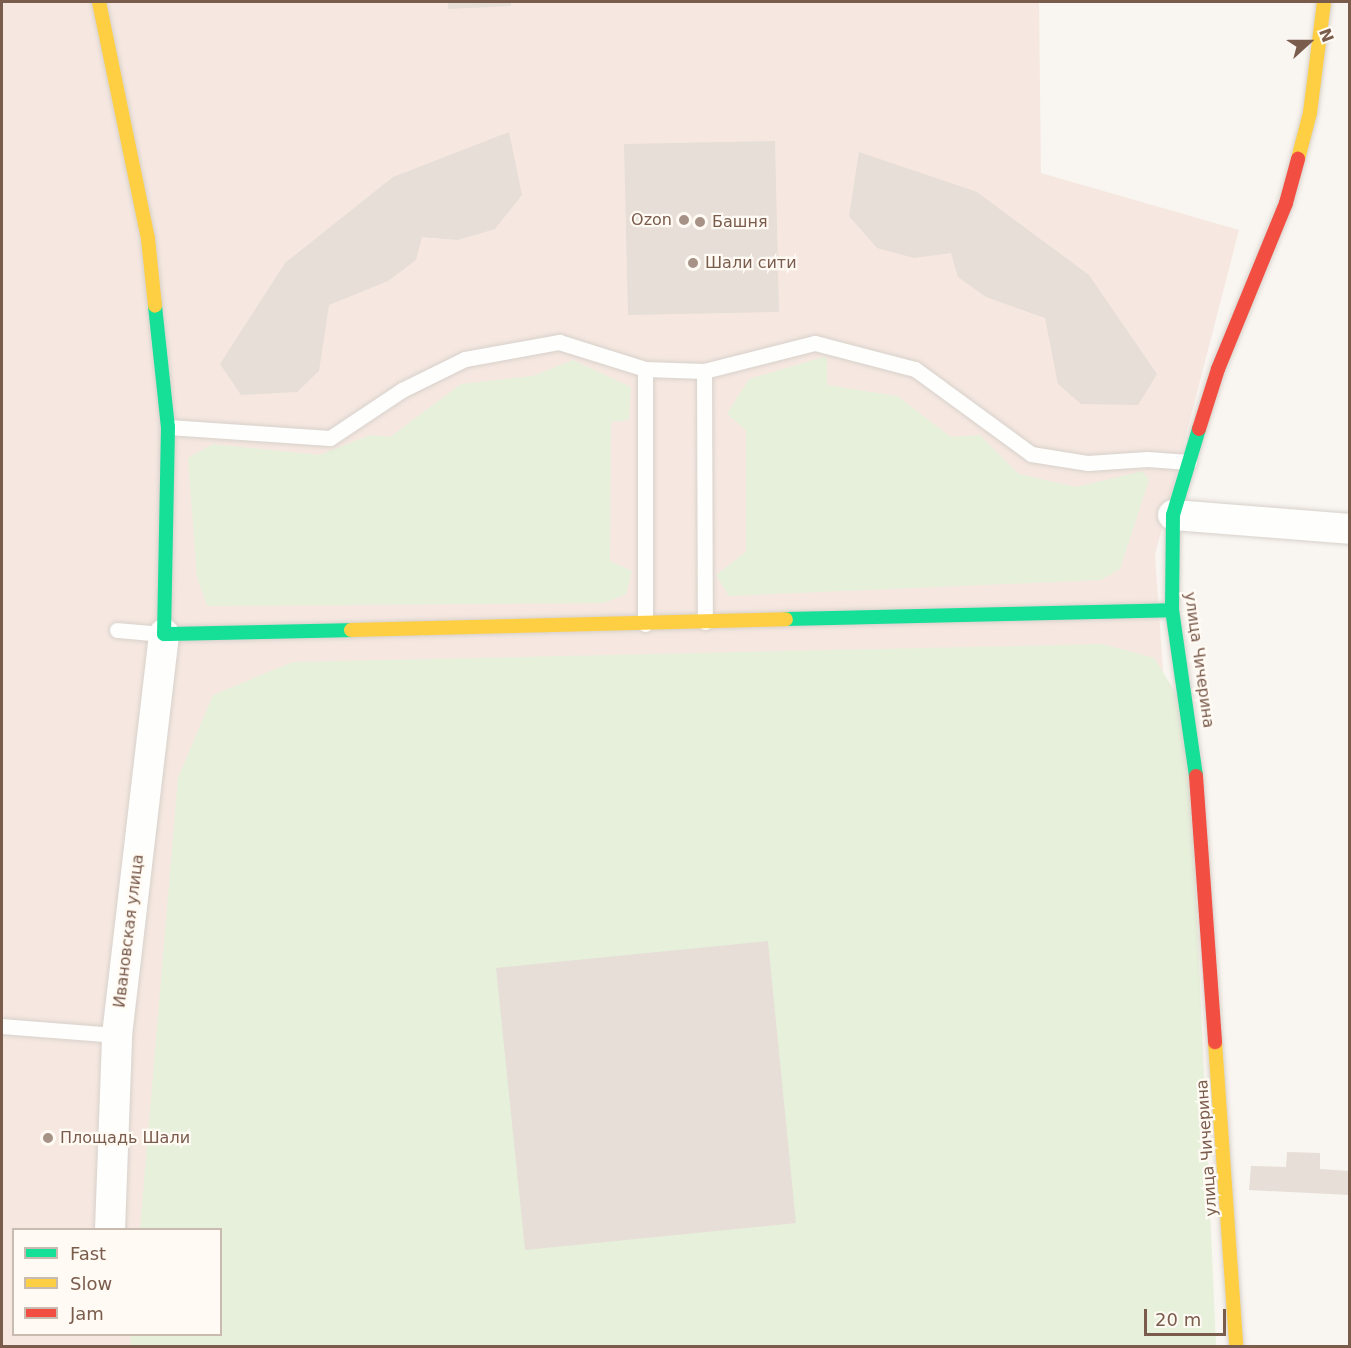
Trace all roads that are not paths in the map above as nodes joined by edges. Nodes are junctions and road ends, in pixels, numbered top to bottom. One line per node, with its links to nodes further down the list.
1 (99, 2): 5 (street)
2 (1324, 2): 6 (street, улица Чичерина)
3 (645, 369): 4 (lane); 5 (lane); 11 (lane)
4 (704, 371): 6 (lane); 10 (lane)
5 (168, 427): 13 (street)
6 (1189, 462): 7 (street, улица Чичерина)
7 (1173, 515): 8 (street); 9 (street, улица Чичерина)
8 (1350, 529)
9 (1172, 610): 10 (street); 17 (street, улица Чичерина)
10 (705, 622): 11 (street)
11 (645, 624): 13 (street)
12 (117, 630): 13 (lane)
13 (164, 634): 15 (street, Ивановская улица)
14 (2, 1026): 15 (lane)
15 (117, 1035): 16 (street, Ивановская улица)
16 (110, 1228)
17 (1236, 1347)

